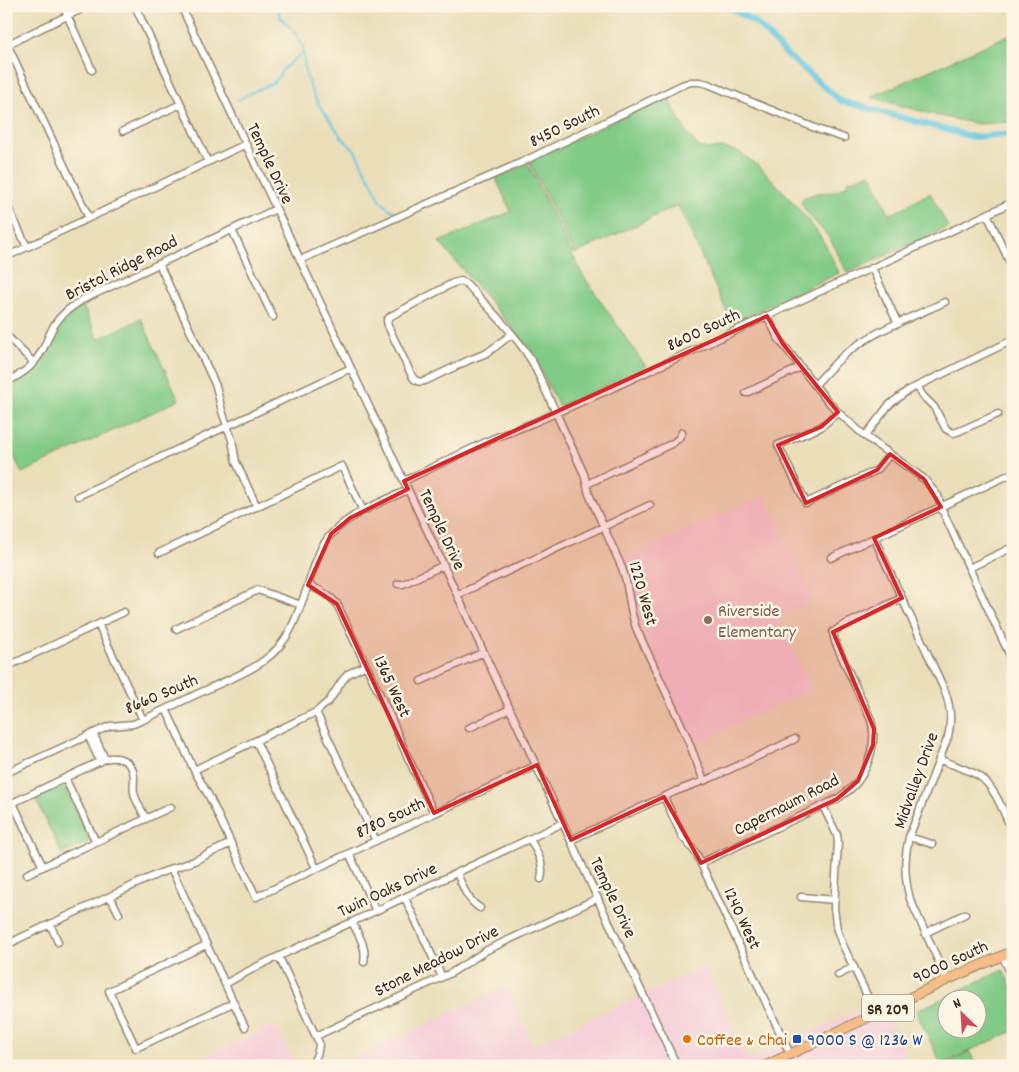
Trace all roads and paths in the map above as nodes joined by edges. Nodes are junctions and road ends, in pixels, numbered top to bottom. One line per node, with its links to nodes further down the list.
1 (63, 6): 5 (street)
2 (88, 6): 5 (street)
3 (135, 6): 8 (street)
4 (181, 6): 11 (street, Temple Drive)
5 (67, 16): 6 (street); 7 (street)
6 (7, 44): 17 (street)
7 (92, 70)
8 (181, 104): 9 (street); 12 (street)
9 (122, 131)
10 (844, 138): 21 (street, 8450 South)
11 (246, 144): 12 (street); 15 (street, Temple Drive)
12 (208, 162): 17 (street)
13 (1013, 202): 16 (street, 8600 South)
14 (6, 203): 19 (street)
15 (276, 209): 18 (street, Bristol Ridge Road); 21 (street, Temple Drive)
16 (987, 214): 23 (street, 8600 South); 24 (street)
17 (89, 218): 19 (street)
18 (232, 230): 22 (street, Bristol Ridge Road); 27 (street)
19 (27, 247): 20 (street)
20 (6, 257)
21 (300, 260): 34 (street, Temple Drive)
22 (160, 264): 32 (street, Bristol Ridge Road); 42 (street)
23 (872, 268): 26 (street, 8600 South); 28 (street)
24 (1013, 269)
25 (945, 302): 28 (street)
26 (767, 316): 33 (street); 40 (street, 8600 South)
27 (273, 317)
28 (898, 324): 36 (street)
29 (512, 334): 29 (street, 1220 West); 40 (street, 1220 West)
30 (6, 335): 32 (street)
31 (1013, 340): 37 (street)
32 (34, 363): 35 (street, Bristol Ridge Road)
33 (801, 367): 36 (street); 38 (street)
34 (351, 368): 42 (street); 47 (street, Temple Drive)
35 (6, 382)
36 (815, 385): 39 (street)
37 (917, 386): 41 (street); 44 (street)
38 (746, 393)
39 (838, 412): 44 (street); 45 (street)
40 (556, 413): 47 (street, 8600 South); 48 (street, 1220 West)
41 (998, 414)
42 (227, 426): 50 (street); 52 (street)
43 (682, 432): 48 (street)
44 (865, 436): 45 (street)
45 (890, 454): 53 (street)
46 (1013, 473): 53 (street)
47 (404, 481): 49 (street, Temple Drive)
48 (587, 484): 55 (street, 1220 West)
49 (408, 490): 54 (street, 8660 South); 60 (street, Temple Drive)
50 (78, 496)
51 (650, 505): 55 (street)
52 (257, 507): 54 (street); 58 (street)
53 (941, 507): 56 (street); 61 (street)
54 (363, 511): 63 (street, 8660 South)
55 (604, 526): 64 (street); 89 (street, 1220 West)
56 (874, 538): 59 (street); 65 (street, Midvalley Drive)
57 (1013, 547): 61 (street)
58 (159, 553)
59 (831, 558)
60 (444, 565): 62 (street); 64 (street, Temple Drive)
61 (969, 568): 71 (street)
62 (398, 584)
63 (308, 585): 66 (street, 8660 South); 72 (street, 1365 West)
64 (457, 595): 70 (street, Temple Drive)
65 (902, 598): 83 (street, Midvalley Drive); 92 (street, Capernaum Road)
66 (301, 605): 69 (street); 75 (street, 8660 South)
67 (124, 612): 68 (street)
68 (98, 624): 73 (street); 78 (street)
69 (176, 629)
70 (484, 652): 74 (street); 76 (street, Temple Drive)
71 (1013, 662)
72 (366, 665): 77 (street); 94 (street, 1365 West)
73 (6, 667)
74 (421, 681)
75 (166, 709): 78 (street, 8660 South); 86 (street)
76 (510, 709): 79 (street); 85 (street, Temple Drive)
77 (316, 712): 82 (street); 100 (street)
78 (143, 720): 80 (street, 8660 South)
79 (469, 728)
80 (90, 734): 84 (street); 87 (street, 8660 South)
81 (795, 739): 89 (street)
82 (256, 741): 86 (street); 109 (street)
83 (939, 759): 97 (street); 98 (street, Midvalley Drive)
84 (103, 761): 88 (street); 95 (street)
85 (537, 765): 94 (street, 8780 South); 96 (street, Temple Drive)
86 (194, 770): 103 (street)
87 (6, 773)
88 (65, 778): 91 (street); 102 (street)
89 (704, 781): 90 (street)
90 (664, 797): 101 (street); 106 (street, 1240 West)
91 (9, 804): 107 (street)
92 (823, 806): 106 (street, Capernaum Road); 117 (street)
93 (171, 807): 95 (street)
94 (434, 813): 100 (street, 8780 South)
95 (146, 818): 102 (street)
96 (563, 823): 99 (street, Twin Oaks Drive); 101 (street, Temple Drive)
97 (1013, 833)
98 (909, 837): 104 (street); 124 (street, Midvalley Drive)
99 (530, 839): 110 (street, Twin Oaks Drive); 112 (street)
100 (376, 840): 105 (street, 8780 South)
101 (571, 840): 116 (street, Temple Drive)
102 (96, 842): 107 (street)
103 (231, 844): 108 (street); 109 (street, 8780 South)
104 (932, 844)
105 (349, 853): 109 (street, 8780 South); 119 (street)
106 (701, 863): 142 (street, 1240 West)
107 (43, 867): 111 (street)
108 (171, 868): 113 (street); 126 (street)
109 (316, 868)
110 (457, 873): 115 (street, Twin Oaks Drive); 118 (street)
111 (28, 874)
112 (541, 879)
113 (110, 896): 120 (street); 123 (street)
114 (801, 897): 117 (street)
115 (405, 898): 119 (street, Twin Oaks Drive); 134 (street)
116 (598, 898): 134 (street, Stone Meadow Drive); 144 (street, Temple Drive)
117 (835, 900): 132 (street)
118 (480, 908)
119 (376, 911): 122 (street, Twin Oaks Drive)
120 (119, 914)
121 (966, 914): 124 (street)
122 (352, 922): 130 (street, Twin Oaks Drive); 131 (street)
123 (50, 924): 125 (street); 127 (street)
124 (925, 933): 136 (street, Midvalley Drive)
125 (58, 942)
126 (206, 945): 137 (street); 138 (street)
127 (6, 946)
128 (1013, 951): 129 (main road, 9000 South / SR 209)
129 (1002, 955): 135 (street); 136 (main road, 9000 South / SR 209)
130 (279, 957): 137 (street, Twin Oaks Drive); 141 (street)
131 (364, 962)
132 (854, 967): 133 (street); 139 (street)
133 (838, 975)
134 (442, 977): 141 (street, Stone Meadow Drive)
135 (1013, 979)
136 (947, 980): 139 (main road, 9000 South / SR 209)
137 (225, 984): 138 (street)
138 (234, 1002): 140 (street)
139 (876, 1014): 142 (main road, 9000 South / SR 209)
140 (245, 1027)
141 (316, 1036): 143 (street)
142 (790, 1054): 145 (main road, 9000 South / SR 209)
143 (312, 1066)
144 (676, 1066)
145 (765, 1066)

